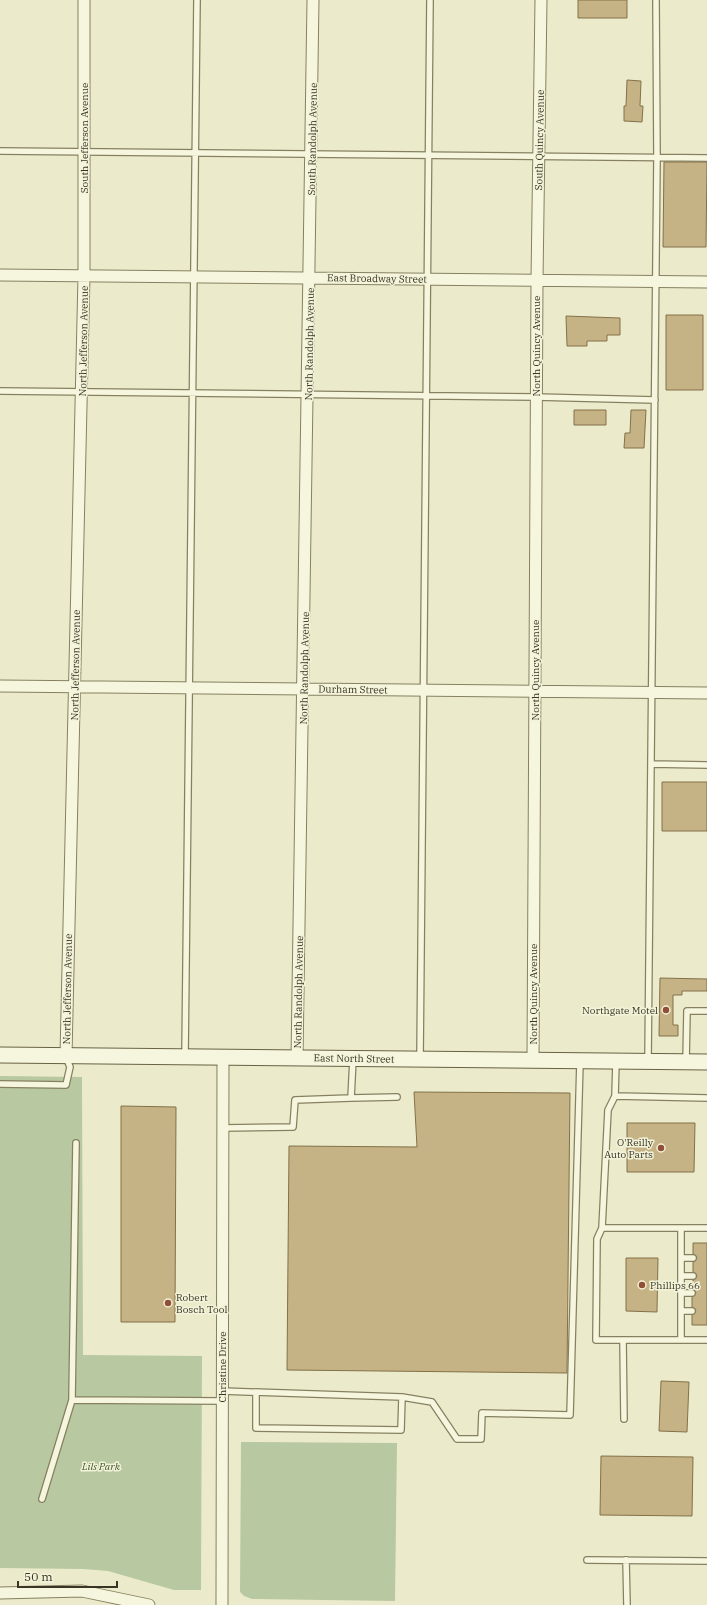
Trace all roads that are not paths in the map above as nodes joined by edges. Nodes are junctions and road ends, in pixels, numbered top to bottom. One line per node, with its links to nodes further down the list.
1 (84, 0): 8 (street, South Jefferson Avenue)
2 (197, 0): 9 (lane)
3 (313, 0): 10 (street, South Randolph Avenue)
4 (430, 0): 11 (lane)
5 (541, 0): 12 (street, South Quincy Avenue)
6 (656, 0): 13 (lane)
7 (0, 151): 8 (lane)
8 (84, 152): 9 (lane); 16 (street, South Jefferson Avenue)
9 (195, 153): 10 (lane); 17 (lane)
10 (312, 154): 11 (lane); 18 (street, South Randolph Avenue)
11 (429, 155): 12 (lane); 19 (lane)
12 (539, 156): 13 (lane); 20 (street, South Quincy Avenue)
13 (657, 158): 14 (lane); 21 (lane)
14 (707, 158)
15 (0, 275): 16 (street, East Broadway Street)
16 (84, 276): 17 (street, East Broadway Street); 24 (street, North Jefferson Avenue)
17 (194, 277): 18 (street, East Broadway Street); 25 (lane)
18 (310, 278): 19 (street, East Broadway Street); 26 (street, North Randolph Avenue)
19 (427, 279): 20 (street, East Broadway Street); 27 (lane)
20 (537, 280): 21 (street, East Broadway Street); 28 (street, North Quincy Avenue)
21 (656, 281): 22 (street, East Broadway Street); 29 (lane)
22 (707, 282)
23 (0, 391): 24 (lane)
24 (82, 392): 25 (lane); 31 (street, North Jefferson Avenue)
25 (192, 393): 26 (lane); 32 (lane)
26 (308, 395): 27 (lane); 33 (street, North Randolph Avenue)
27 (426, 396): 28 (lane); 34 (lane)
28 (536, 397): 29 (lane); 35 (street, North Quincy Avenue)
29 (654, 400): 36 (lane)
30 (0, 686): 31 (street, Durham Street)
31 (74, 686): 32 (street, Durham Street); 42 (street, North Jefferson Avenue)
32 (189, 688): 33 (street, Durham Street); 43 (lane)
33 (303, 689): 34 (street, Durham Street); 45 (street, North Randolph Avenue)
34 (423, 690): 35 (street, Durham Street); 47 (lane)
35 (535, 691): 36 (street, Durham Street); 48 (street, North Quincy Avenue)
36 (652, 692): 37 (street, Durham Street); 38 (lane)
37 (707, 693)
38 (651, 764): 39 (lane); 51 (lane)
39 (707, 765)
40 (707, 1011): 52 (lane)
41 (0, 1055): 42 (street, East North Street)
42 (66, 1055): 43 (street, East North Street); 54 (lane)
43 (185, 1057): 44 (street, East North Street)
44 (222, 1057): 45 (street, East North Street); 59 (street, Christine Drive)
45 (297, 1058): 46 (street, East North Street)
46 (353, 1058): 47 (street, East North Street); 57 (lane)
47 (420, 1059): 48 (street, East North Street)
48 (533, 1060): 49 (street, East North Street)
49 (580, 1061): 50 (street, East North Street); 77 (lane)
50 (616, 1061): 51 (street, East North Street); 55 (lane)
51 (648, 1062): 52 (street, East North Street)
52 (686, 1062): 53 (street, East North Street)
53 (707, 1062)
54 (0, 1084)
55 (615, 1096): 58 (lane); 61 (lane)
56 (397, 1097): 57 (lane)
57 (352, 1098): 59 (lane)
58 (707, 1098)
59 (222, 1128): 76 (street, Christine Drive)
60 (76, 1143): 78 (lane)
61 (602, 1228): 63 (lane); 72 (lane)
62 (707, 1228): 63 (lane)
63 (681, 1229): 64 (lane)
64 (681, 1258): 65 (lane); 66 (lane)
65 (693, 1258)
66 (681, 1276): 67 (lane); 68 (lane)
67 (692, 1276)
68 (681, 1293): 69 (lane); 70 (lane)
69 (692, 1293)
70 (681, 1311): 71 (lane); 73 (lane)
71 (692, 1311)
72 (623, 1340): 73 (lane); 79 (lane)
73 (681, 1340): 74 (lane)
74 (707, 1340)
75 (256, 1392): 76 (lane); 77 (lane); 77 (lane)
76 (222, 1396): 78 (lane); 86 (street, Christine Drive)
77 (402, 1397)
78 (72, 1400): 80 (lane)
79 (624, 1419)
80 (42, 1499)
81 (587, 1560): 82 (lane)
82 (626, 1560): 83 (lane); 87 (lane)
83 (707, 1561)
84 (0, 1593): 85 (street)
85 (149, 1605)
86 (222, 1605)
87 (627, 1605)

